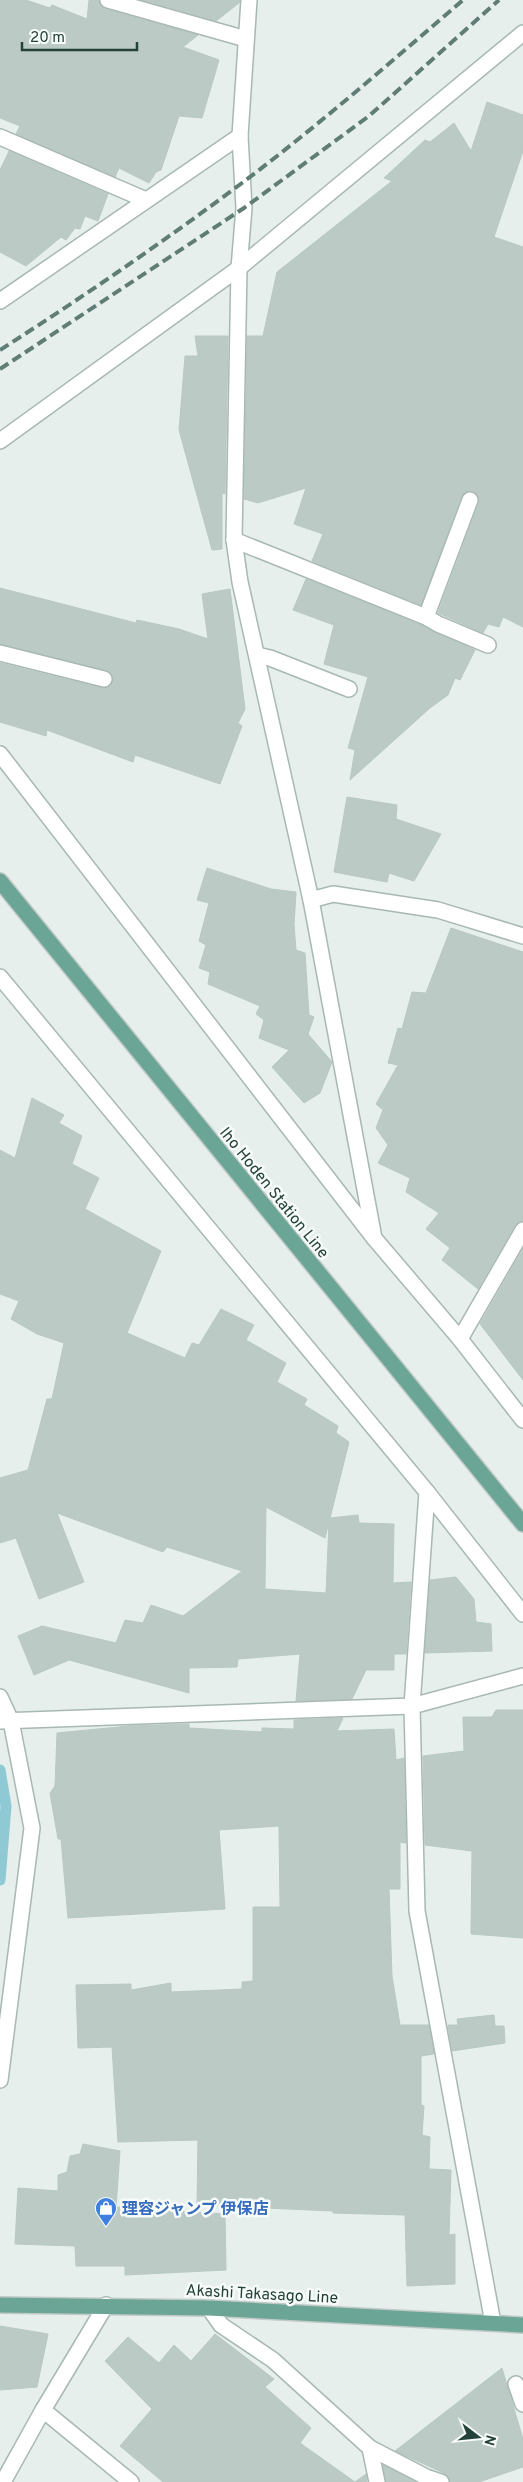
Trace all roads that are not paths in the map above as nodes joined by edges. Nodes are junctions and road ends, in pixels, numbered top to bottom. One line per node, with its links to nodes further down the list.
1 (108, 0): 4 (street)
2 (249, 0): 4 (street)
3 (523, 33): 8 (street)
4 (246, 39): 5 (street)
5 (240, 136): 7 (street); 8 (street)
6 (0, 137): 7 (street)
7 (146, 200): 9 (street)
8 (239, 268): 10 (street); 12 (street)
9 (0, 301)
10 (0, 441)
11 (470, 500): 13 (street)
12 (234, 540): 13 (street); 16 (street)
13 (426, 617): 14 (street)
14 (488, 645)
15 (0, 654): 17 (street)
16 (257, 655): 18 (street); 21 (street)
17 (104, 679)
18 (350, 689)
19 (0, 754): 25 (street)
20 (0, 881): 29 (main road, Iho Hoden Station Line)
21 (311, 900): 22 (street); 25 (street)
22 (523, 936)
23 (0, 976): 28 (street)
24 (523, 1230): 26 (street)
25 (374, 1238): 26 (street)
26 (460, 1339): 27 (street)
27 (523, 1420)
28 (427, 1492): 30 (street); 33 (street)
29 (523, 1524)
30 (523, 1614)
31 (523, 1676): 33 (street)
32 (0, 1697): 34 (street)
33 (412, 1706): 34 (street); 39 (street)
34 (5, 1721): 35 (street)
35 (0, 2080)
36 (0, 2305): 37 (main road, Akashi Takasago Line)
37 (106, 2305): 38 (main road, Akashi Takasago Line); 43 (street)
38 (210, 2308): 39 (main road, Akashi Takasago Line); 44 (street)
39 (493, 2323): 40 (main road, Akashi Takasago Line)
40 (523, 2325)
41 (516, 2384): 42 (street)
42 (523, 2404)
43 (42, 2410): 45 (street); 46 (street)
44 (370, 2448): 47 (street); 48 (street)
45 (3, 2482)
46 (131, 2482)
47 (376, 2482)
48 (441, 2482)

